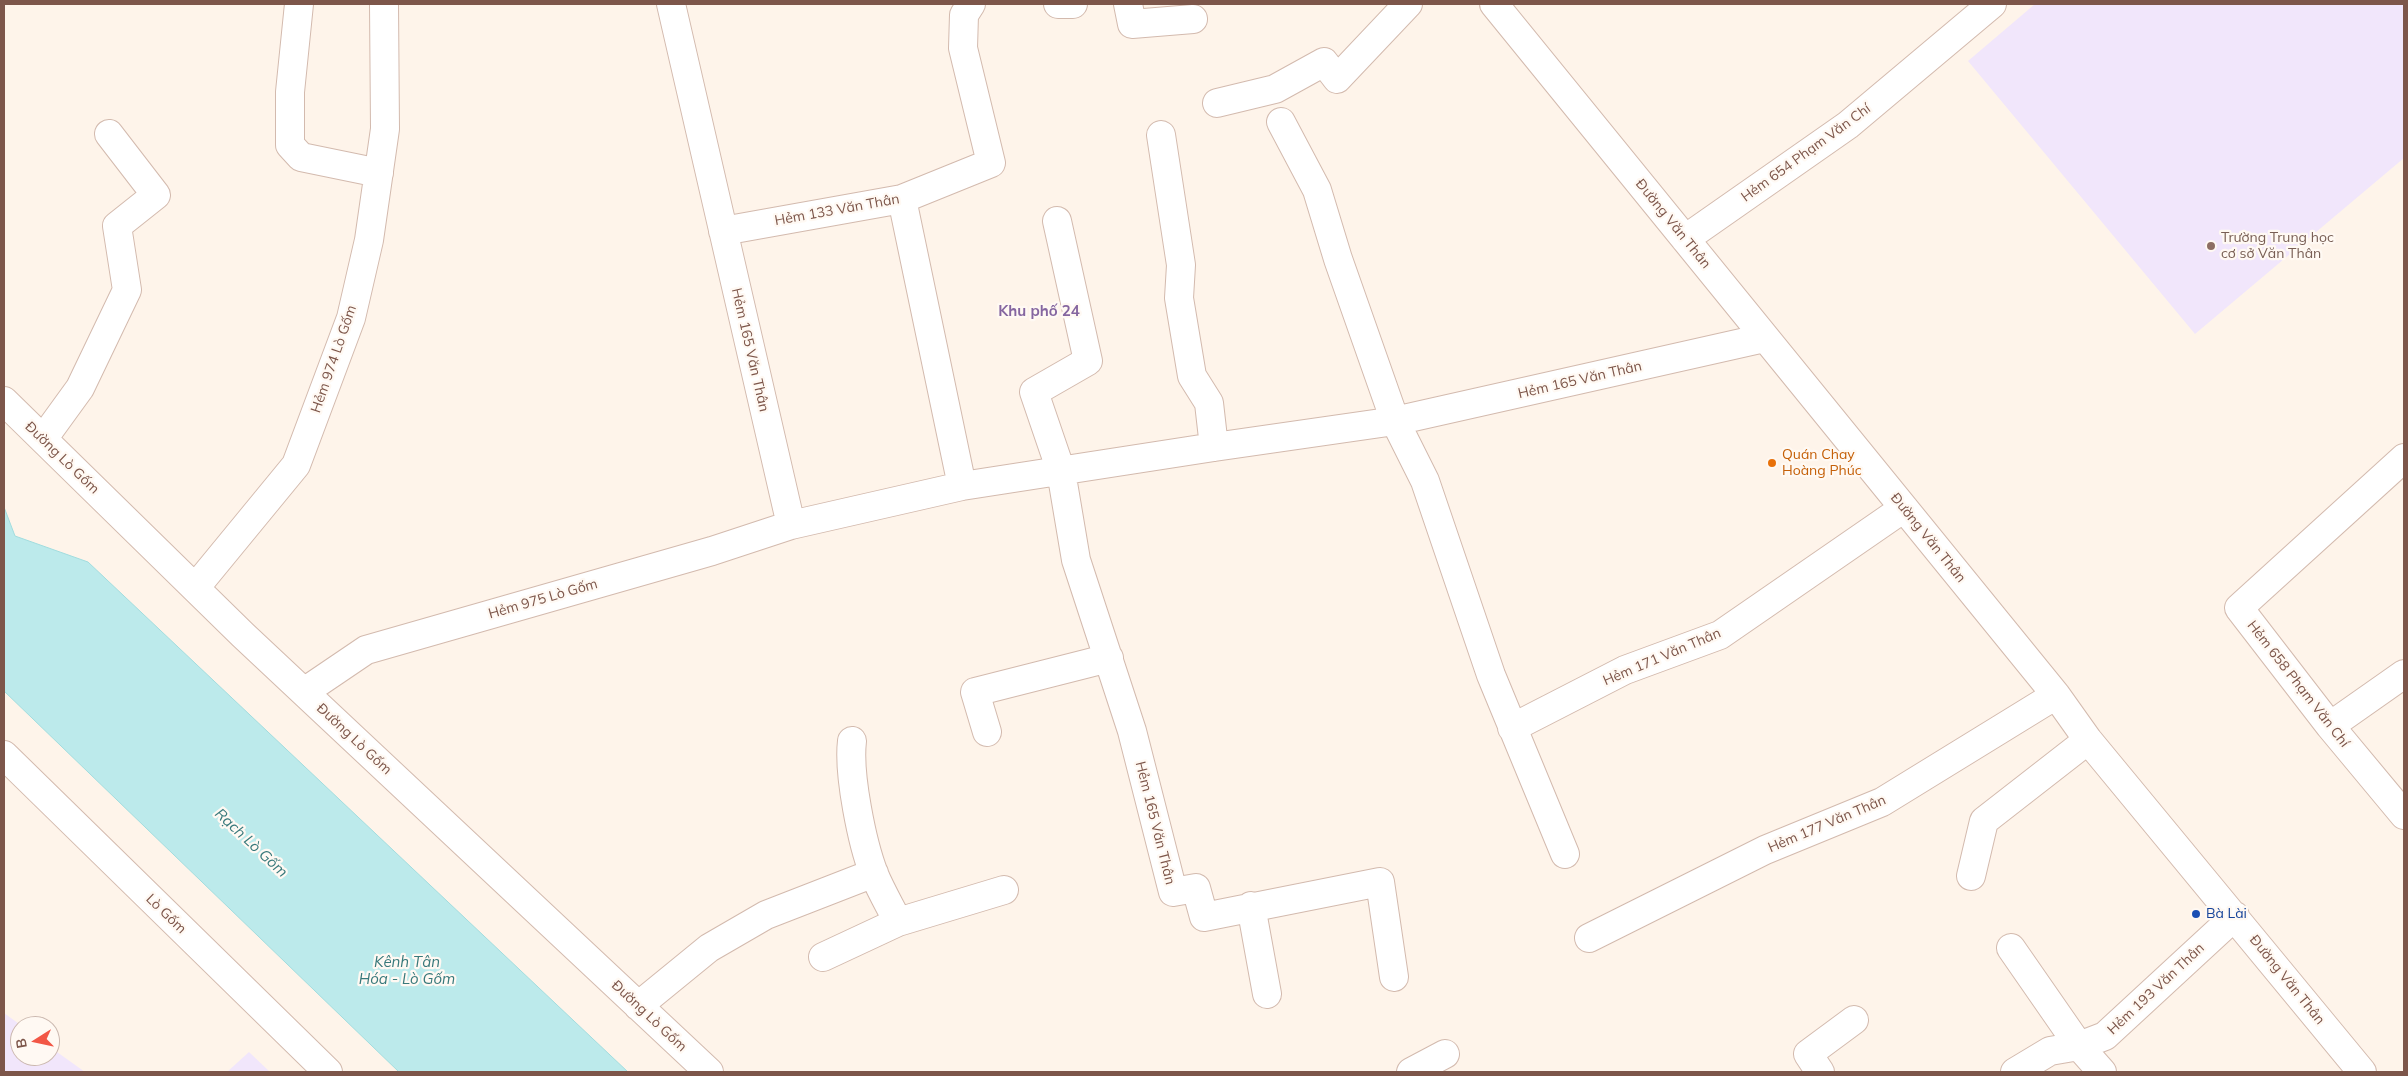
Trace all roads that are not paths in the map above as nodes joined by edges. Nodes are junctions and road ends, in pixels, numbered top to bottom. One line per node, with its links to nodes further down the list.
1 (299, 4): 16 (street)
2 (384, 4): 16 (street, Hẻm 974 Lò Gốm)
3 (671, 4): 19 (street, Hẻm 165 Văn Thân)
4 (971, 4): 17 (street, Hẻm 133 Văn Thân)
5 (1058, 4): 6 (street)
6 (1073, 4)
7 (1128, 4): 11 (street)
8 (1408, 4): 12 (street)
9 (1494, 4): 20 (street, Đường Văn Thân)
10 (1992, 4): 20 (street, Hẻm 654 Phạm Văn Chí)
11 (1193, 19)
12 (1217, 103)
13 (1281, 122): 23 (street)
14 (109, 134): 24 (street)
15 (1161, 135): 25 (street)
16 (380, 173): 31 (street, Hẻm 974 Lò Gốm)
17 (902, 199): 19 (street, Hẻm 133 Văn Thân); 28 (street)
18 (1057, 221): 27 (street, Hẻm 165 Văn Thân)
19 (723, 231): 30 (street, Hẻm 165 Văn Thân)
20 (1685, 239): 21 (street, Đường Văn Thân)
21 (1764, 338): 23 (street, Hẻm 165 Văn Thân); 29 (street, Đường Văn Thân)
22 (4, 401): 24 (street, Đường Lò Gốm)
23 (1395, 421): 25 (street, Hẻm 165 Văn Thân); 37 (street)
24 (43, 439): 31 (street, Đường Lò Gốm)
25 (1214, 446): 27 (street, Hẻm 165 Văn Thân)
26 (2404, 458): 36 (street, Hẻm 658 Phạm Văn Chí)
27 (1060, 471): 28 (street, Hẻm 165 Văn Thân); 32 (street, Hẻm 165 Văn Thân)
28 (962, 486): 30 (street, Hẻm 165 Văn Thân)
29 (1904, 508): 35 (street, Đường Văn Thân); 37 (street, Hẻm 171 Văn Thân)
30 (791, 525): 34 (street, Hẻm 975 Lò Gốm)
31 (195, 588): 34 (street, Đường Lò Gốm)
32 (1109, 658): 38 (street); 47 (street, Hẻm 165 Văn Thân)
33 (2404, 674): 36 (street)
34 (304, 692): 55 (street, Đường Lò Gốm)
35 (2056, 695): 39 (street, Đường Văn Thân); 50 (street, Hẻm 177 Văn Thân)
36 (2330, 726): 42 (street, Hẻm 658 Phạm Văn Chí)
37 (1512, 728): 43 (street)
38 (987, 732)
39 (2088, 740): 45 (street); 48 (street, Đường Văn Thân)
40 (852, 742): 44 (street)
41 (6, 764): 59 (street, Lò Gốm)
42 (2404, 815)
43 (1565, 854)
44 (874, 873): 49 (street); 55 (street)
45 (1971, 876)
46 (1004, 890): 49 (street)
47 (1251, 906): 53 (street, Hẻm 165 Văn Thân); 54 (street)
48 (2235, 916): 57 (street, Hẻm 193 Văn Thân); 65 (street, Đường Văn Thân)
49 (898, 922): 52 (street)
50 (1589, 938)
51 (2011, 948): 57 (street)
52 (823, 957)
53 (1394, 977)
54 (1266, 994)
55 (638, 1006): 60 (street, Đường Lò Gốm)
56 (1854, 1020): 62 (street)
57 (2079, 1046): 63 (street, Hẻm 193 Văn Thân); 64 (street)
58 (1445, 1054): 61 (street)
59 (328, 1072)
60 (709, 1072)
61 (1412, 1072)
62 (1820, 1072)
63 (2015, 1072)
64 (2102, 1072)
65 (2362, 1072)

